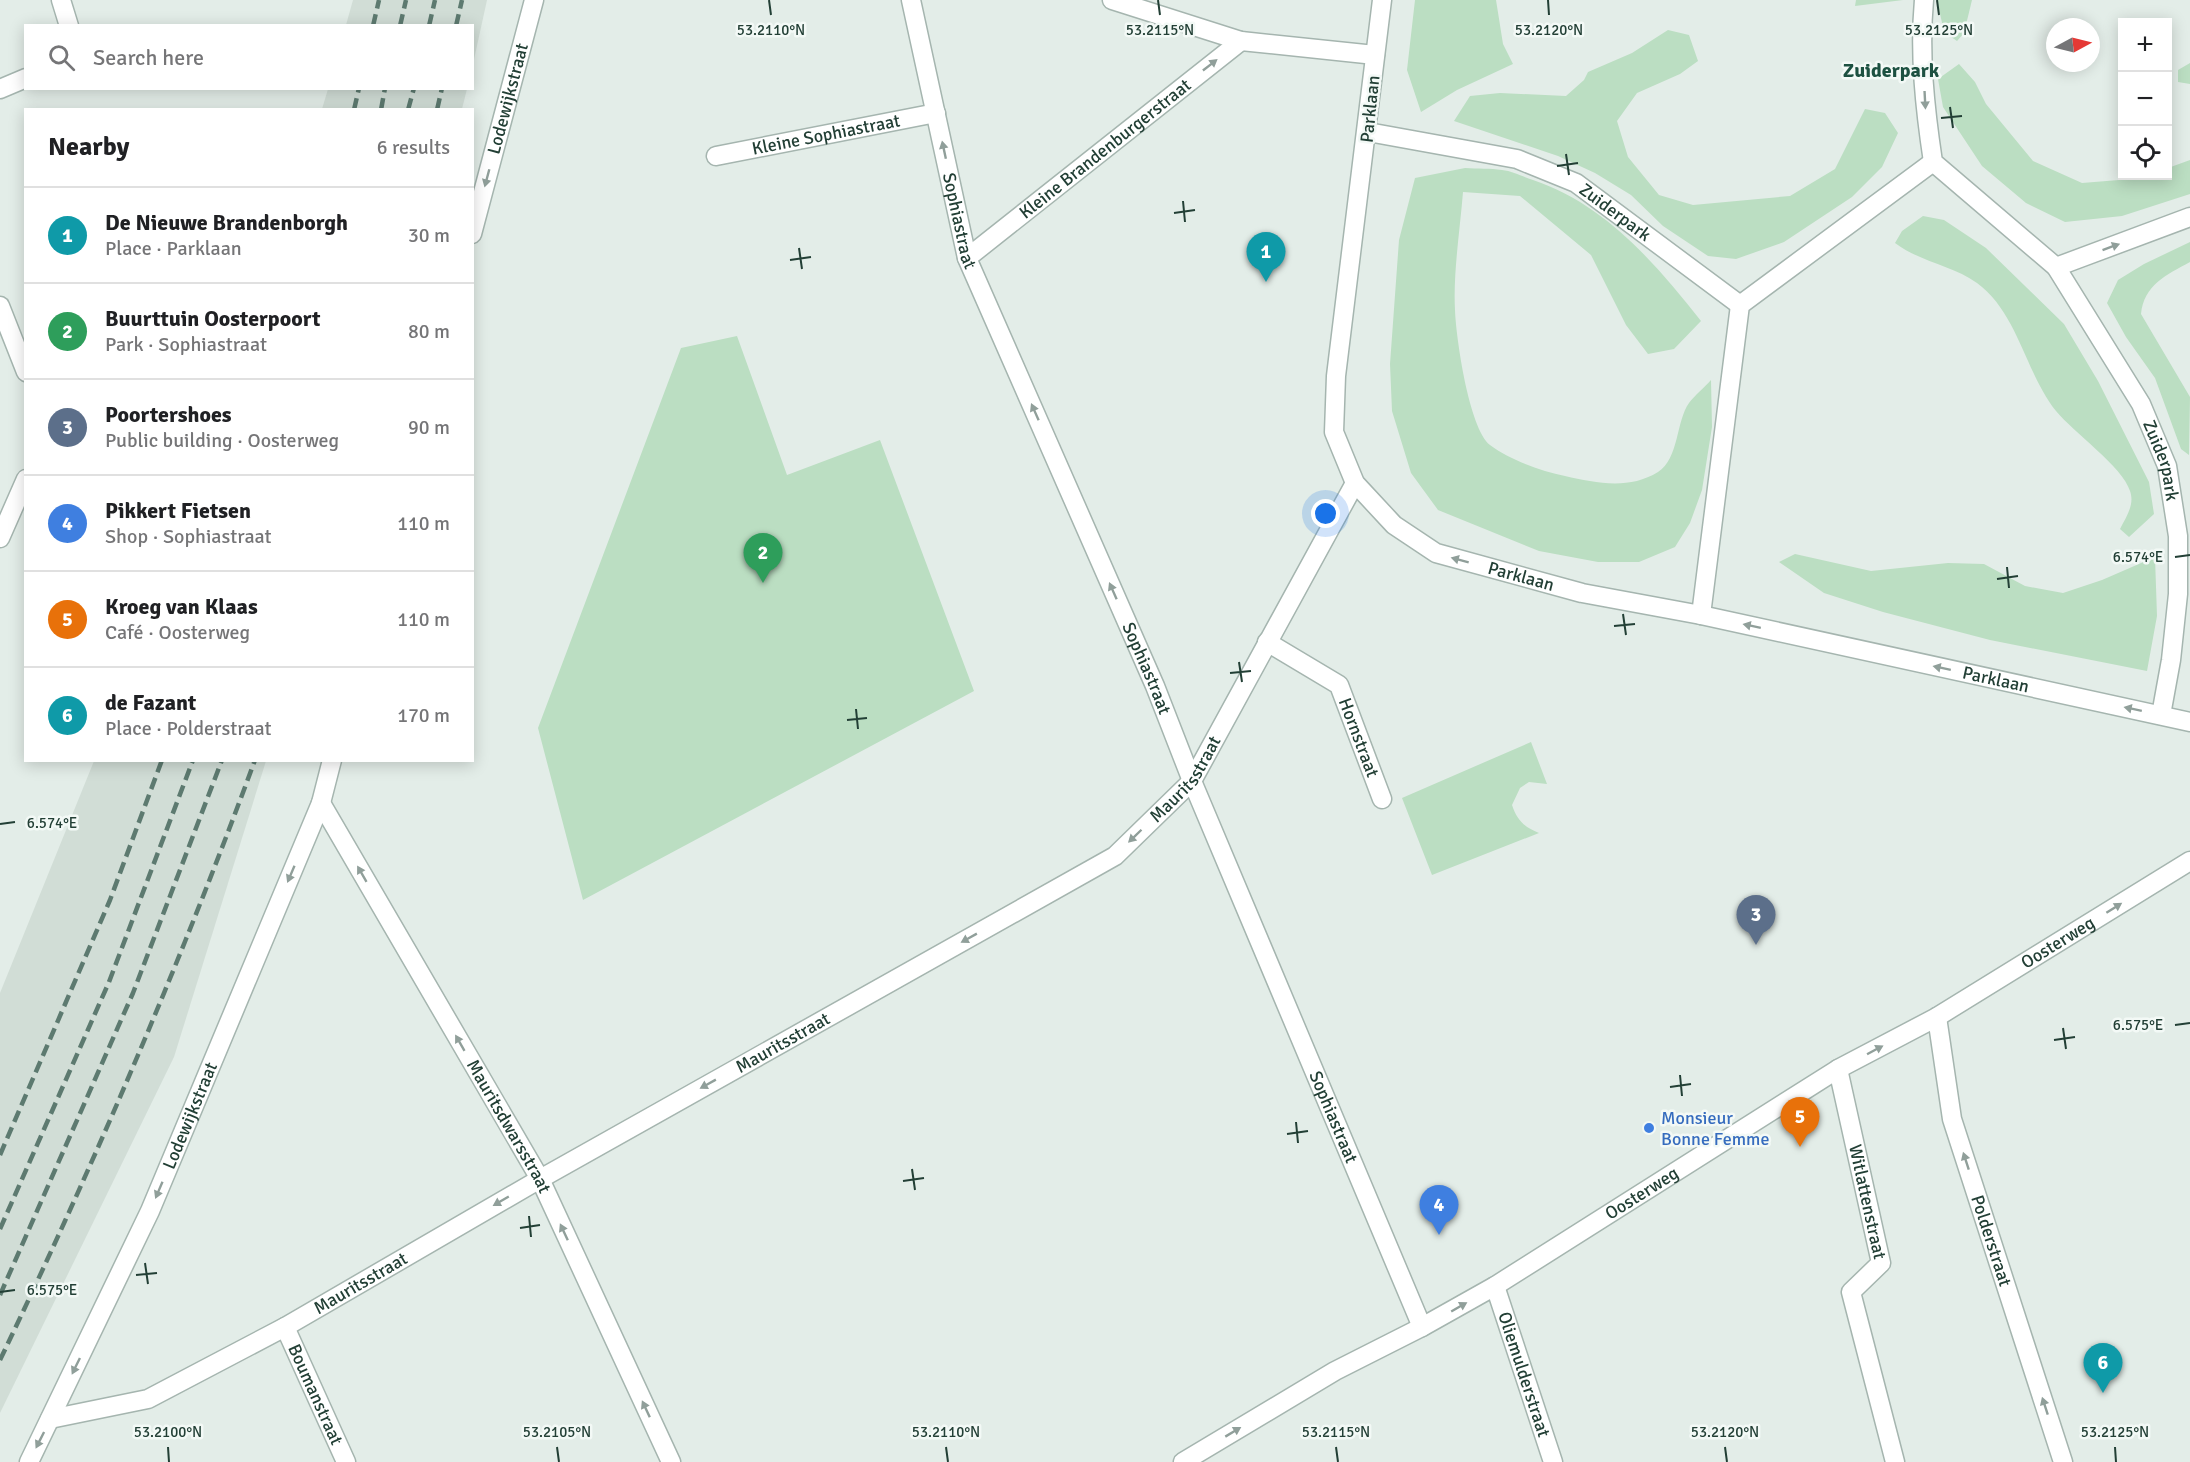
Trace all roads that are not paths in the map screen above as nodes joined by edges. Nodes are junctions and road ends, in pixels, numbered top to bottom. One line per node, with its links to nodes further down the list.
1 (61, 0): 7 (street)
2 (534, 0): 17 (street, Lodewijkstraat, one-way to 17)
3 (910, 0): 12 (street, Sophiastraat)
4 (1112, 0): 8 (street)
5 (1382, 0): 9 (street, Parklaan)
6 (1924, 0): 15 (street, one-way to 15)
7 (68, 24)
8 (1241, 41): 9 (street); 18 (street, Kleine Brandenburgerstraat, one-way to 8)
9 (1375, 55): 13 (street, Parklaan)
10 (24, 79): 11 (street)
11 (0, 89)
12 (936, 113): 14 (street, Kleine Sophiastraat); 18 (street, Sophiastraat, one-way to 12)
13 (1368, 132): 20 (street, Zuiderpark); 23 (street, Parklaan)
14 (716, 156)
15 (1934, 162): 19 (street, Zuiderpark); 20 (street)
16 (2190, 217): 19 (street, one-way to 16)
17 (474, 226)
18 (967, 258): 31 (street, Sophiastraat, one-way to 18)
19 (2056, 267): 28 (street, Zuiderpark)
20 (1740, 305): 26 (street)
21 (0, 306): 22 (street)
22 (24, 367)
23 (1355, 483): 26 (street, Parklaan, one-way to 23); 27 (street, Mauritsstraat)
24 (24, 484): 25 (street)
25 (0, 538)
26 (1701, 615): 28 (street, Parklaan, one-way to 26)
27 (1267, 642): 31 (street, Mauritsstraat); 32 (street, Hornstraat)
28 (2161, 715): 29 (street, Parklaan)
29 (2190, 722)
30 (331, 762): 33 (street, Lodewijkstraat)
31 (1192, 781): 37 (street, Mauritsstraat, one-way to 37); 40 (street, Sophiastraat)
32 (1382, 799)
33 (321, 803): 37 (street, Mauritsdwarsstraat, one-way to 33); 41 (street, Lodewijkstraat, one-way to 41)
34 (2190, 861): 35 (street, Oosterweg, one-way to 34)
35 (1937, 1017): 36 (street, Oosterweg, one-way to 35); 48 (street, Polderstraat, one-way to 35)
36 (1838, 1069): 38 (street, Oosterweg); 47 (street, Witlattenstraat)
37 (540, 1179): 39 (street, Mauritsstraat, one-way to 39); 44 (street, Mauritsdwarsstraat, one-way to 37)
38 (1495, 1286): 40 (street, Oosterweg, one-way to 38); 46 (street, Oliemulderstraat)
39 (285, 1327): 41 (street, Mauritsstraat); 43 (street, Boumanstraat)
40 (1422, 1328): 45 (street, Oosterweg, one-way to 40)
41 (51, 1419): 42 (street, Lodewijkstraat, one-way to 42)
42 (29, 1462)
43 (346, 1462)
44 (671, 1462)
45 (1183, 1462)
46 (1553, 1462)
47 (1895, 1462)
48 (2063, 1462)

